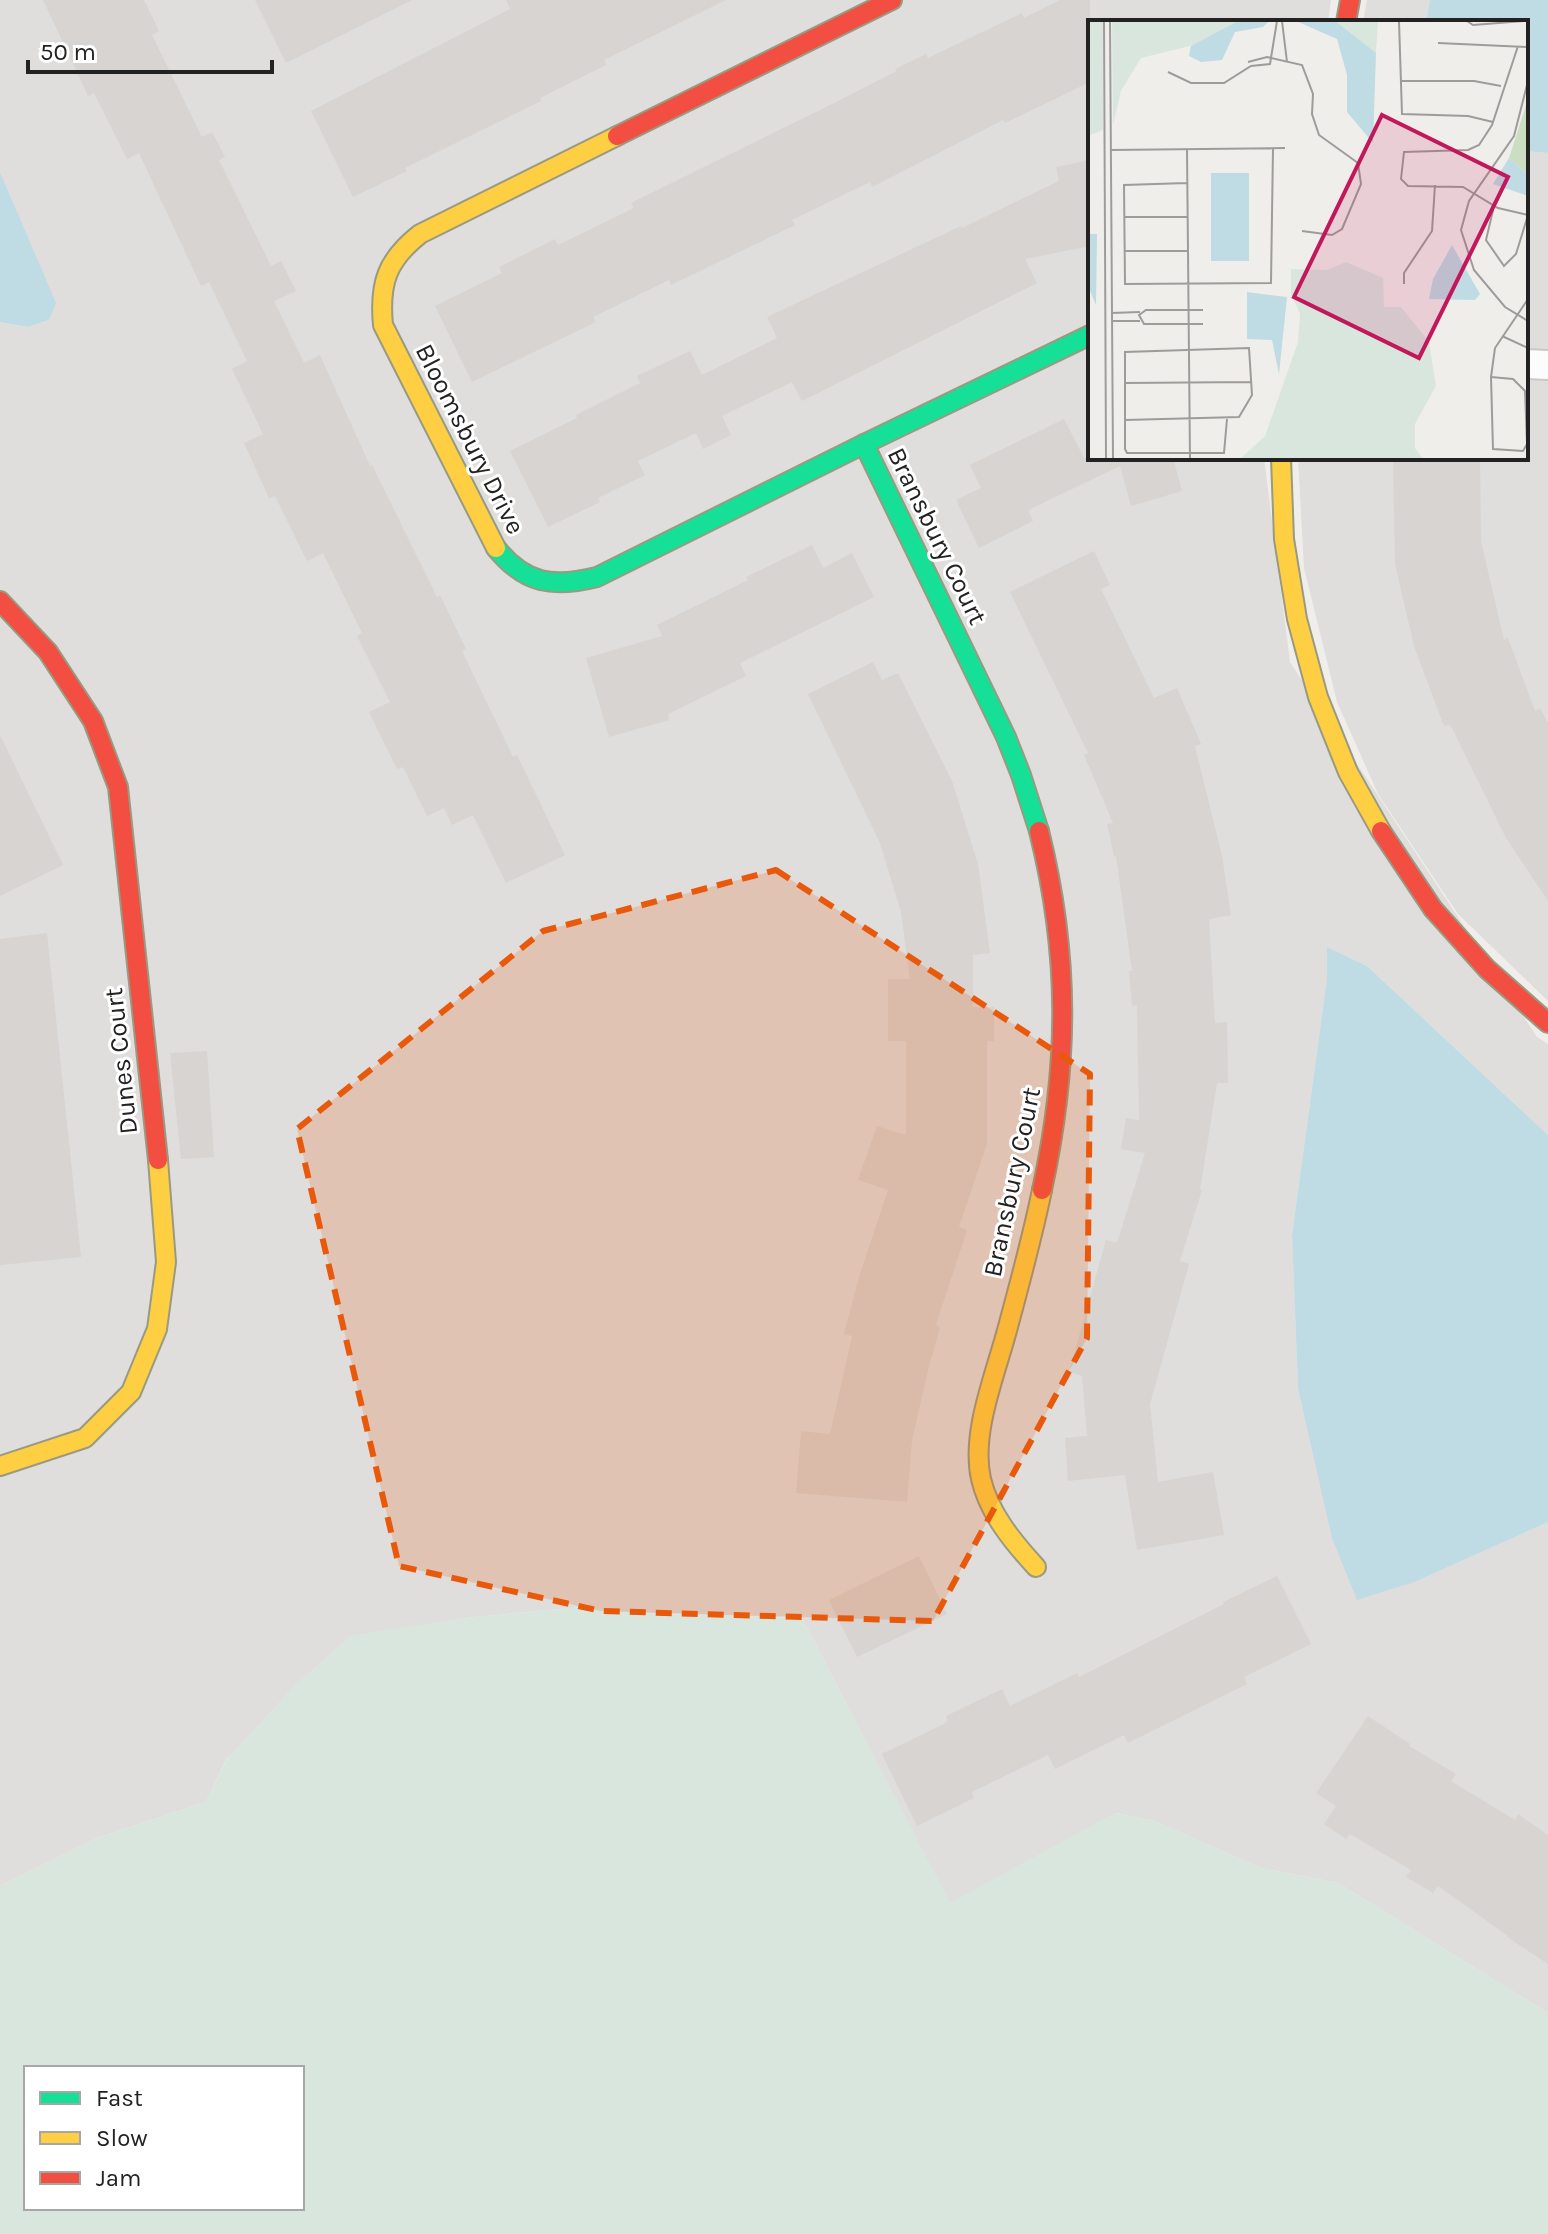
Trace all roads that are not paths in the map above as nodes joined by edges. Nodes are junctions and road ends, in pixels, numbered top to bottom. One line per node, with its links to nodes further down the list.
1 (892, 0): 7 (street, Bloomsbury Drive)
2 (1350, 0): 3 (street)
3 (1346, 20)
4 (1088, 336): 7 (street, Bloomsbury Drive)
5 (1528, 364): 6 (street)
6 (1548, 365)
7 (864, 444): 12 (street, Bransbury Court)
8 (1281, 460): 10 (street)
9 (0, 601): 11 (street, Dunes Court)
10 (1548, 1023)
11 (0, 1466)
12 (1036, 1567)

